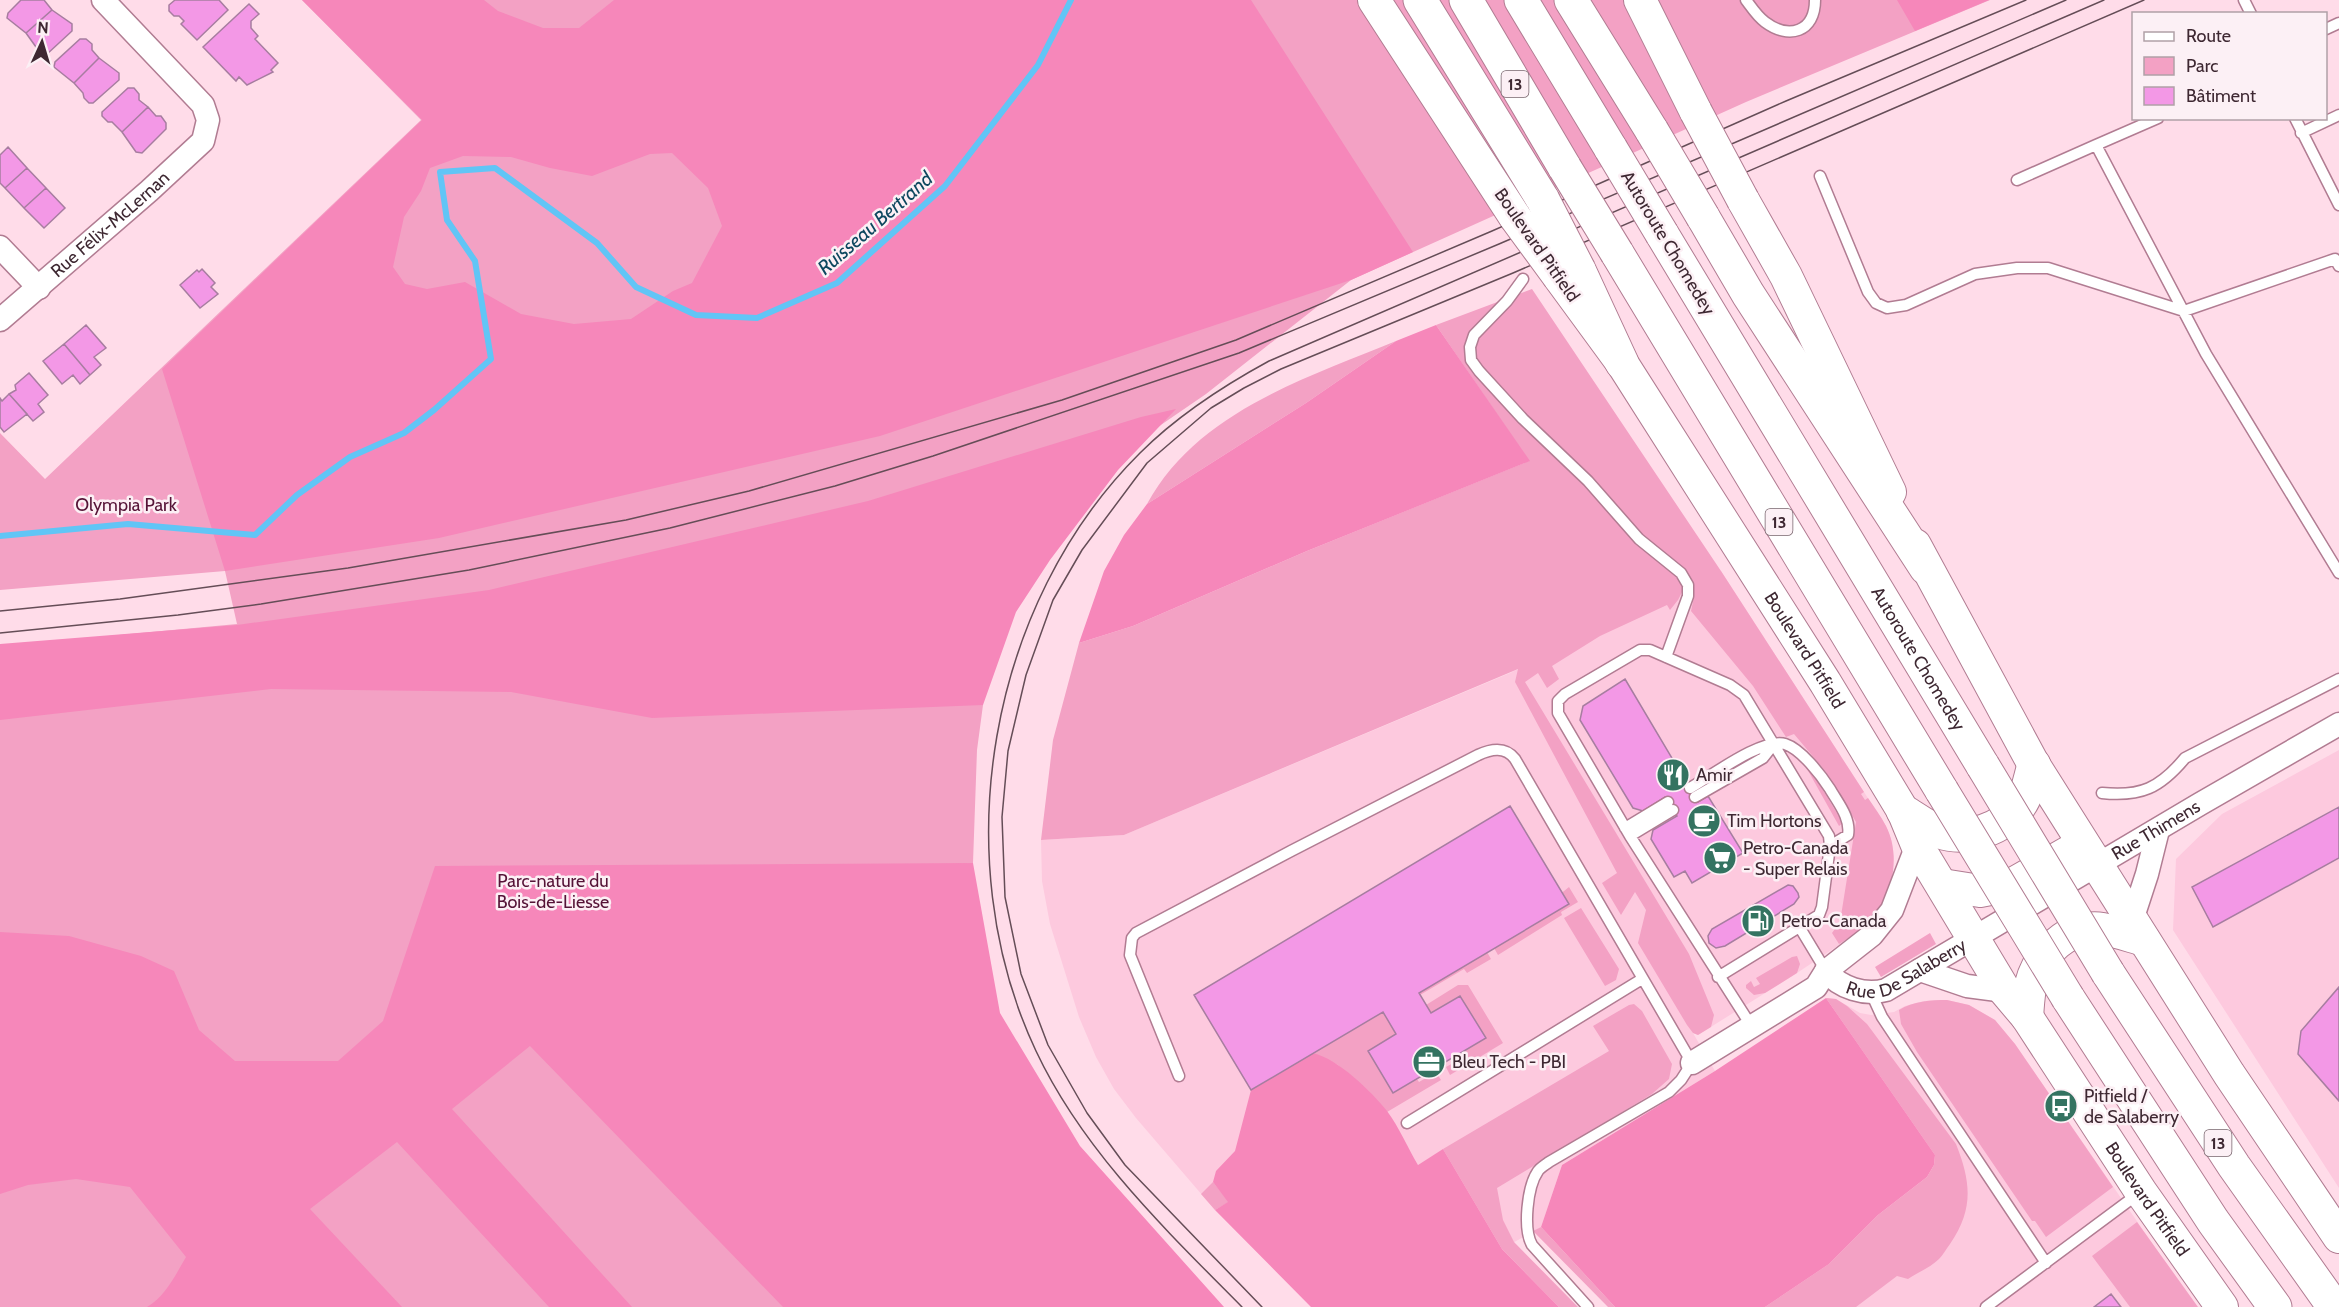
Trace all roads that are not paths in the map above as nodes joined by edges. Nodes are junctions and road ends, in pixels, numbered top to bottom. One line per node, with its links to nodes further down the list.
1 (103, 0): 22 (street, Rue Félix-McLernan)
2 (1374, 0): 20 (main road, Boulevard Pitfield, bridge)
3 (1420, 0): 20 (highway, bridge)
4 (1466, 0): 63 (highway, 13, bridge)
5 (1521, 0): 64 (highway, Autoroute Chomedey / 13, bridge)
6 (1571, 0): 26 (highway, bridge)
7 (1640, 0): 26 (main road, bridge)
8 (1746, 0): 9 (lane)
9 (1815, 0)
10 (2339, 116): 13 (lane)
11 (2153, 120): 14 (lane)
12 (2296, 120): 13 (lane)
13 (2301, 133): 17 (lane)
14 (2096, 145): 16 (lane); 23 (lane)
15 (1820, 176): 23 (lane)
16 (2017, 180)
17 (2339, 205)
18 (0, 248): 22 (street)
19 (2339, 266): 23 (lane)
20 (1569, 274): 25 (highway)
21 (1523, 279): 28 (lane)
22 (39, 288): 24 (street, Rue Félix-McLernan)
23 (2184, 311): 27 (lane)
24 (0, 320)
25 (1622, 363): 36 (main road, Boulevard Pitfield)
26 (1926, 568): 32 (main road)
27 (2339, 573)
28 (1666, 657): 31 (lane); 38 (lane)
29 (2339, 679): 34 (lane)
30 (2339, 724): 37 (street, Rue Thimens)
31 (1774, 744): 33 (lane); 40 (lane); 40 (lane)
32 (2034, 765): 36 (highway); 41 (main road)
33 (1693, 793)
34 (2102, 793)
35 (1671, 806): 38 (lane)
36 (1903, 811): 39 (main road, Boulevard Pitfield)
37 (2158, 830): 41 (street, Rue Thimens); 44 (street)
38 (1628, 832): 48 (lane)
39 (1917, 845): 42 (main road, Boulevard Pitfield); 47 (street)
40 (1830, 846): 43 (lane)
41 (2090, 854): 42 (main road); 44 (main road); 45 (street, Rue Thimens)
42 (1942, 885): 45 (main road, Boulevard Pitfield)
43 (1800, 928): 47 (lane); 48 (lane)
44 (2138, 930): 52 (main road); 58 (main road)
45 (1974, 939): 46 (street, Rue De Salaberry); 50 (main road, Boulevard Pitfield)
46 (1920, 970): 50 (street); 51 (street, Rue De Salaberry)
47 (1826, 971): 51 (street, Rue De Salaberry); 53 (street, Rue De Salaberry)
48 (1718, 977): 53 (lane)
49 (1642, 979): 54 (lane); 55 (lane); 56 (lane)
50 (2005, 991): 52 (main road, Boulevard Pitfield)
51 (1871, 993): 59 (lane)
52 (2027, 1017): 57 (main road, Boulevard Pitfield)
53 (1752, 1027): 54 (street, Rue De Salaberry)
54 (1692, 1063): 60 (lane)
55 (1179, 1076)
56 (1407, 1122)
57 (2141, 1192): 59 (lane); 62 (main road, Boulevard Pitfield)
58 (2339, 1237)
59 (2046, 1263): 61 (lane)
60 (1588, 1307)
61 (1986, 1307)
62 (2222, 1307)
63 (2275, 1307)
64 (2334, 1307)

